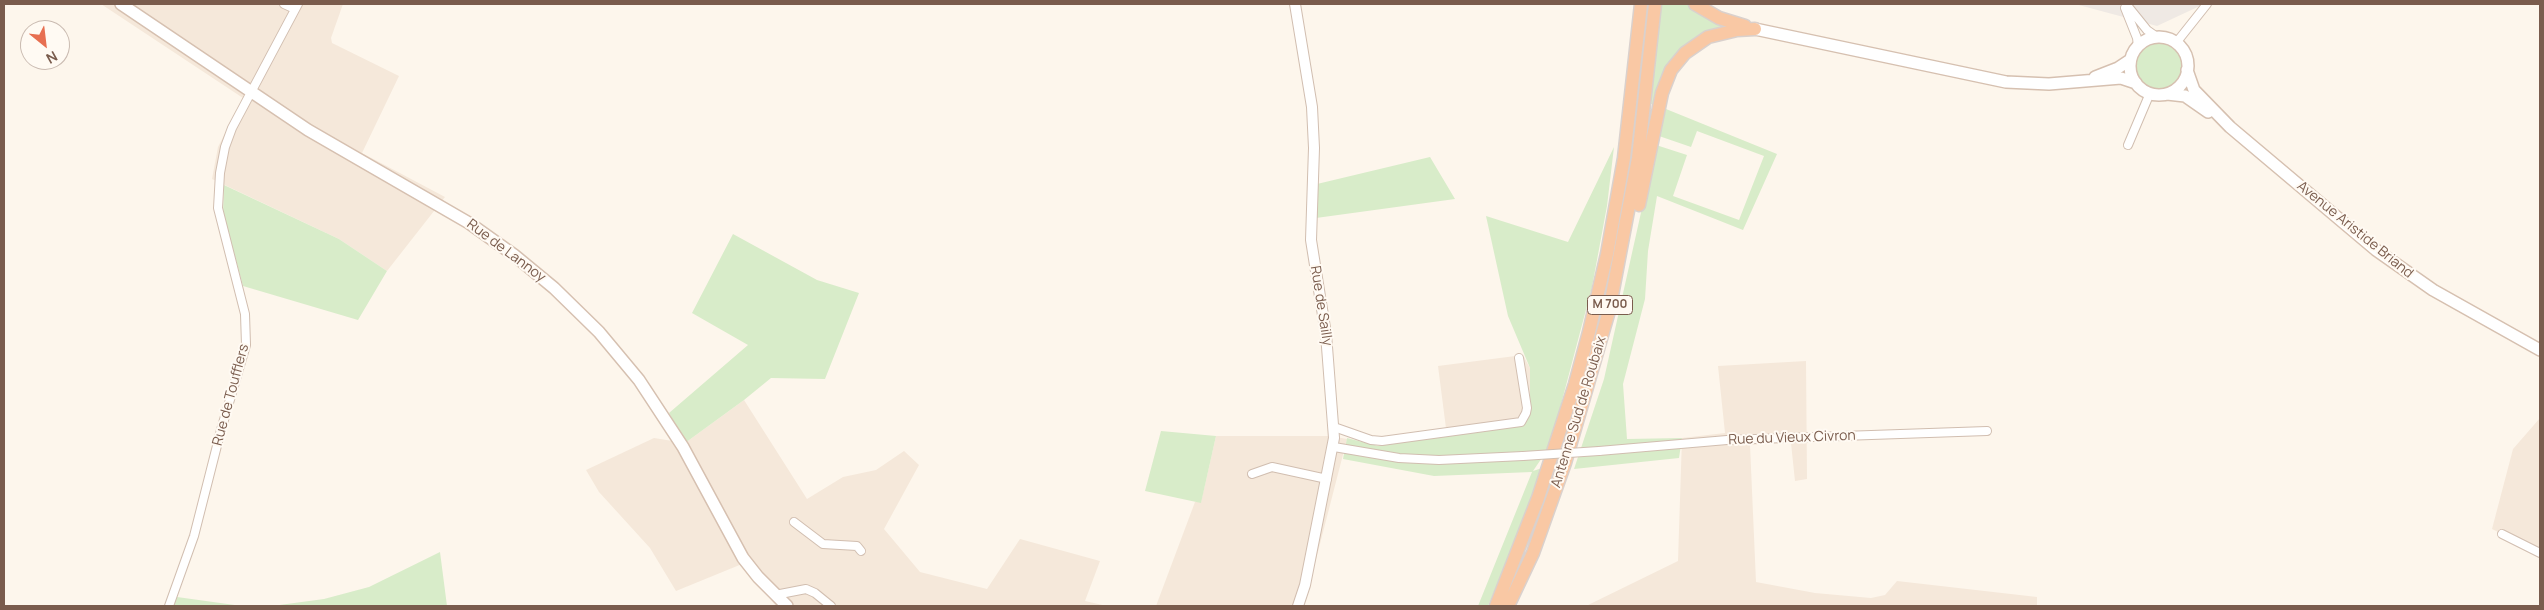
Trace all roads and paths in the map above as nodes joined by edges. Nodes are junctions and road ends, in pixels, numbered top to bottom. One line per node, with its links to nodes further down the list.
1 (121, 4): 19 (main road, Rue de Lannoy)
2 (284, 4): 9 (street)
3 (1295, 4): 26 (street, Rue de Sailly)
4 (1641, 4): 40 (highway, Antenne Sud de Roubaix / M 700)
5 (1655, 4): 23 (highway, Antenne Sud de Roubaix / M 700)
6 (1695, 4): 10 (highway)
7 (2124, 4): 11 (street); 13 (street)
8 (2207, 4): 12 (street)
9 (296, 6): 19 (street, Rue de Toufflers)
10 (1755, 29): 16 (main road); 23 (highway)
11 (2157, 37): 12 (main road); 13 (main road)
12 (2176, 43): 15 (main road)
13 (2138, 46): 14 (main road)
14 (2130, 60): 16 (main road); 17 (main road)
15 (2187, 70): 20 (main road); 21 (main road, Avenue Aristide Briand)
16 (2081, 81): 17 (main road)
17 (2136, 83): 18 (main road)
18 (2150, 93): 20 (main road); 22 (street)
19 (250, 94): 35 (main road, Rue de Lannoy); 36 (street, Rue de Toufflers)
20 (2166, 94): 21 (main road, Avenue Aristide Briand)
21 (2230, 127): 24 (main road, Avenue Aristide Briand)
22 (2128, 145)
23 (1623, 244): 41 (highway, Antenne Sud de Roubaix / M 700)
24 (2540, 350)
25 (1519, 358): 26 (street)
26 (1334, 427): 28 (street, Rue de Sailly)
27 (1987, 431): 28 (street, Rue du Vieux Civron, bridge)
28 (1334, 447): 30 (street, Rue de Sailly)
29 (1252, 474): 30 (street)
30 (1327, 479): 39 (street, Rue de Sailly)
31 (794, 522): 33 (street)
32 (2502, 534): 34 (street)
33 (861, 551)
34 (2540, 553)
35 (775, 595): 37 (main road, Rue de Lannoy); 38 (street)
36 (169, 606)
37 (787, 606)
38 (831, 606)
39 (1298, 606)
40 (1496, 606)
41 (1508, 606)

